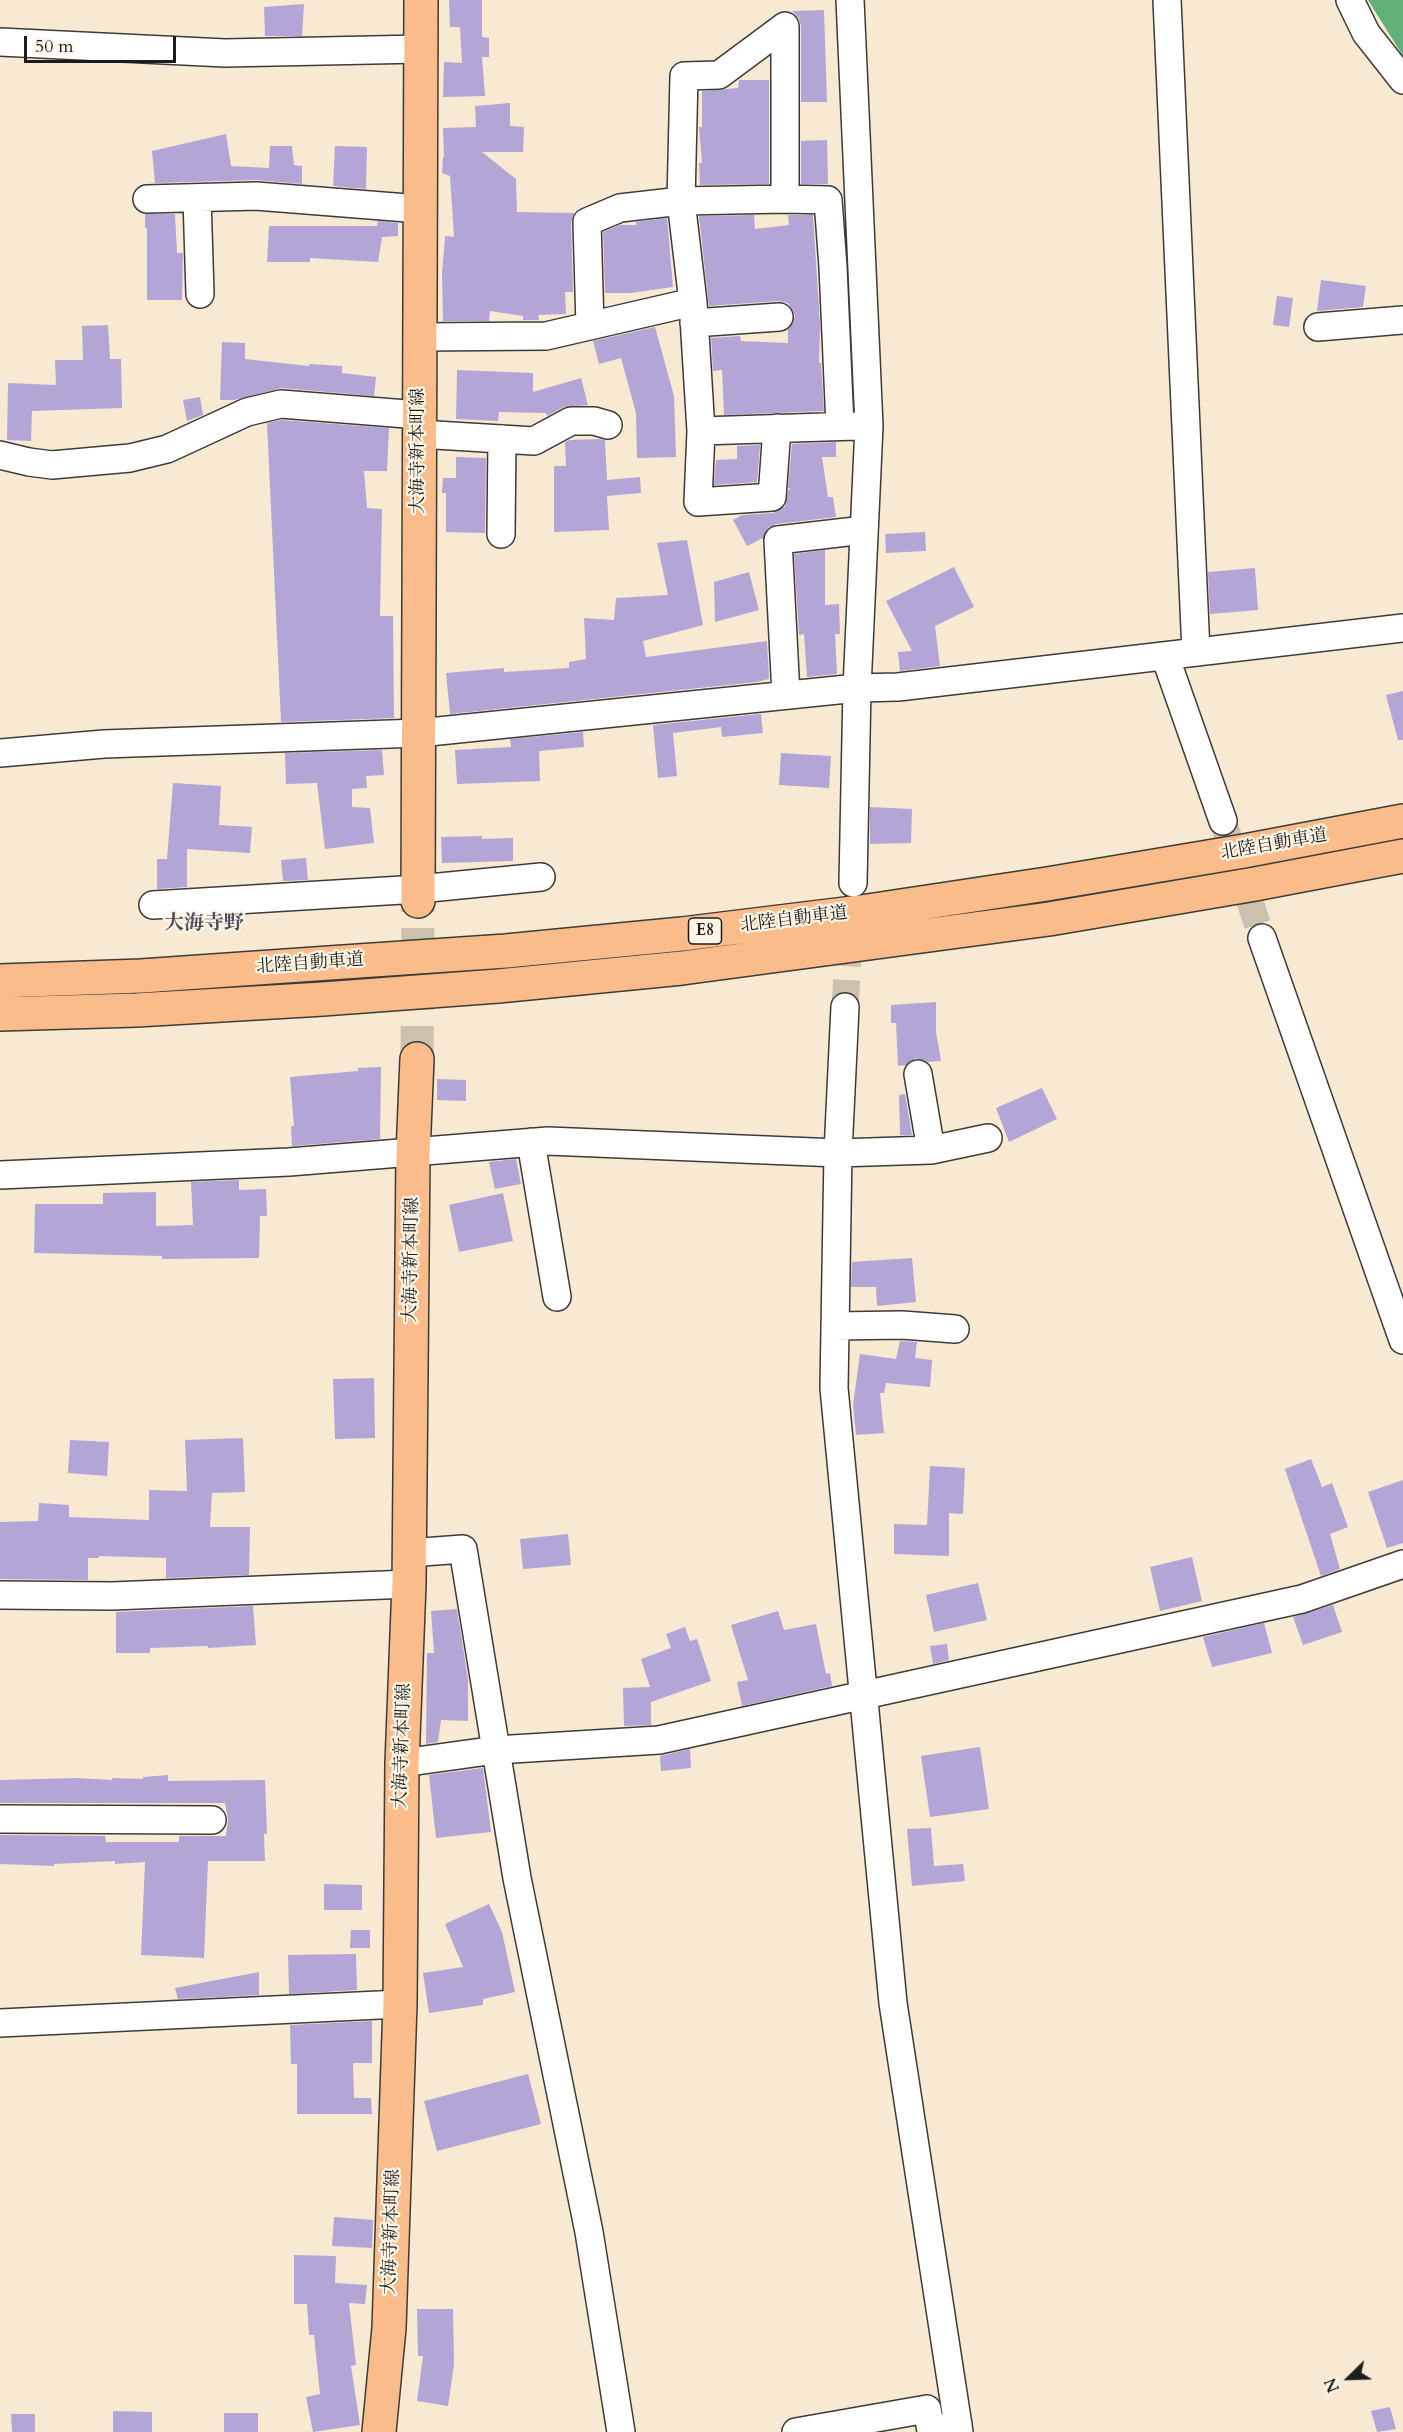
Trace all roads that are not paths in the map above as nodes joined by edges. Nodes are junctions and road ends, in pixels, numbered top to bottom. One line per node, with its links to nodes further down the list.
1 (421, 0): 6 (main road, 大海寺新本町線)
2 (850, 0): 23 (street)
3 (1167, 0): 31 (street)
4 (1350, 0): 7 (street)
5 (0, 42): 6 (street)
6 (421, 49): 12 (main road, 大海寺新本町線)
7 (1403, 80)
8 (197, 198): 9 (street); 12 (street); 13 (street)
9 (147, 199)
10 (785, 199): 11 (street); 11 (street); 22 (street)
11 (681, 201): 14 (street); 17 (street)
12 (420, 209): 19 (main road, 大海寺新本町線)
13 (200, 294)
14 (693, 313): 15 (street); 17 (street); 25 (street)
15 (779, 317)
16 (1403, 320): 18 (street)
17 (591, 326): 19 (street)
18 (1318, 327)
19 (420, 337): 20 (main road, 大海寺新本町線)
20 (419, 425): 26 (street); 27 (street); 35 (main road, 大海寺新本町線)
21 (608, 425): 26 (street)
22 (840, 426): 23 (street); 24 (street)
23 (869, 426): 28 (street)
24 (777, 428): 25 (street); 25 (street)
25 (701, 431)
26 (502, 439): 29 (street)
27 (0, 455)
28 (864, 530): 33 (street); 34 (street)
29 (501, 534)
30 (1403, 628): 31 (street)
31 (1196, 652): 32 (street)
32 (1165, 656): 33 (street); 37 (street)
33 (857, 688): 34 (street); 41 (street)
34 (786, 695): 35 (street)
35 (419, 733): 36 (street); 42 (main road, 大海寺新本町線)
36 (0, 753)
37 (1223, 820)
38 (1403, 821): 45 (main road, 北陸自動車道 / E8)
39 (1403, 856): 47 (main road, 北陸自動車道 / E8)
40 (541, 877): 42 (street)
41 (853, 883)
42 (418, 895): 43 (street)
43 (153, 905)
44 (1262, 938): 59 (street)
45 (0, 981)
46 (845, 1007): 53 (street)
47 (0, 1014)
48 (417, 1059): 54 (main road, 大海寺新本町線)
49 (918, 1074): 52 (street)
50 (988, 1138): 52 (street)
51 (531, 1142): 53 (street); 54 (street); 56 (street)
52 (931, 1150): 53 (street)
53 (838, 1153): 57 (street)
54 (413, 1154): 55 (street); 61 (main road, 大海寺新本町線)
55 (0, 1175)
56 (557, 1297)
57 (835, 1326): 58 (street); 63 (street)
58 (955, 1329)
59 (1403, 1340)
60 (1403, 1564): 63 (street)
61 (409, 1569): 62 (street); 64 (street); 65 (main road, 大海寺新本町線)
62 (0, 1595)
63 (863, 1696): 64 (street); 70 (street)
64 (496, 1750): 65 (street); 73 (street)
65 (402, 1763): 68 (main road, 大海寺新本町線)
66 (0, 1819): 67 (street)
67 (212, 1820)
68 (400, 2004): 69 (street); 72 (main road, 大海寺新本町線)
69 (0, 2023)
70 (958, 2428): 71 (street)
71 (931, 2431): 74 (street)
72 (379, 2432)
73 (621, 2432)
74 (796, 2432)

